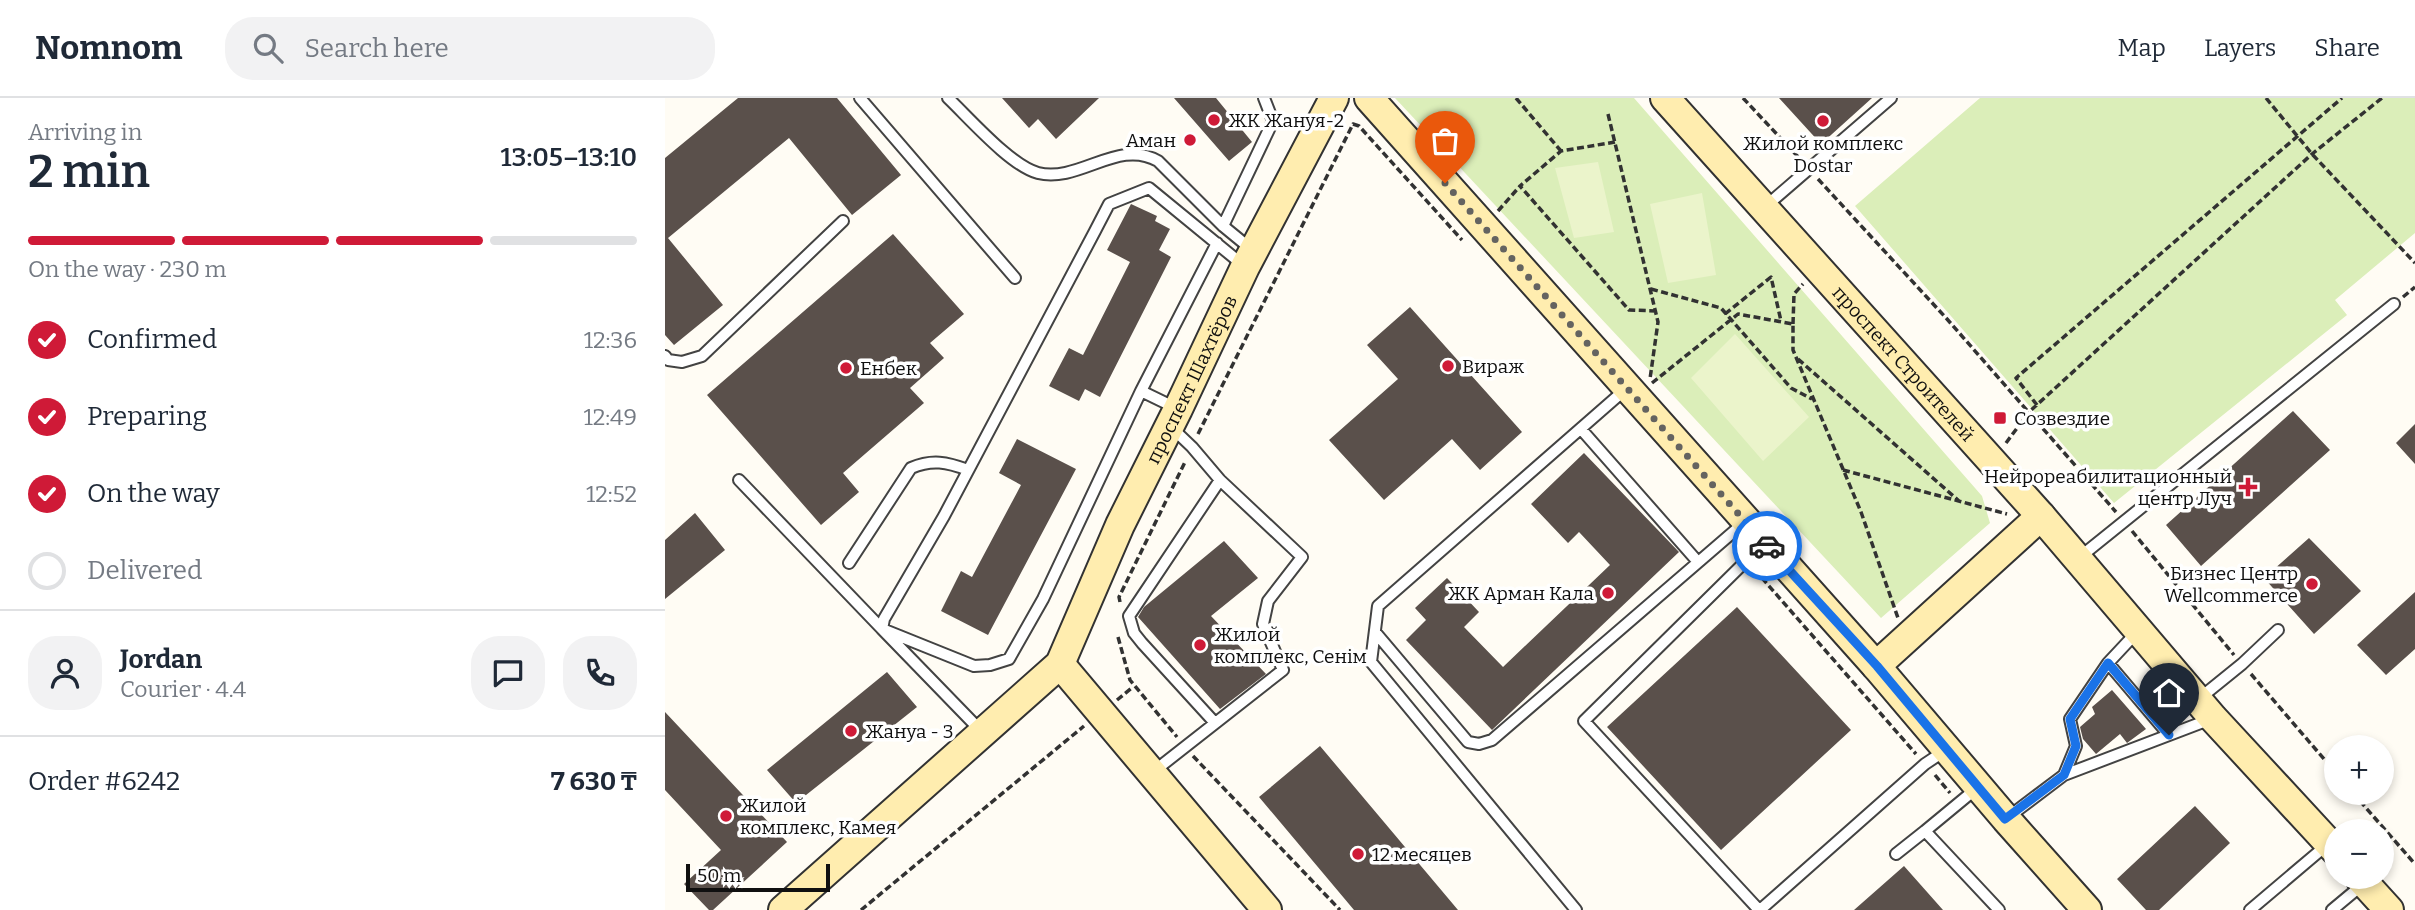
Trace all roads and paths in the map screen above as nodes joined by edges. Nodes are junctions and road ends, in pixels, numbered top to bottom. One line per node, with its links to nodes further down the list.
1 (860, 98): 26 (lane)
2 (948, 98): 21 (lane)
3 (1264, 98): 21 (lane)
4 (1334, 98): 24 (main road, проспект Шахтёров)
5 (1369, 98): 37 (main road)
6 (1516, 98): 16 (path)
7 (1665, 98): 19 (main road, проспект Строителей)
8 (1743, 98): 18 (path)
9 (1891, 98): 18 (lane)
10 (2266, 98): 14 (path)
11 (2342, 98): 14 (path)
12 (2382, 98): 17 (path)
13 (1608, 114): 15 (path)
14 (2296, 135): 17 (path); 40 (path)
15 (1615, 142): 16 (path); 28 (path)
16 (1560, 150): 30 (path)
17 (2312, 154): 25 (path); 40 (path)
18 (1809, 169): 19 (lane); 41 (path)
19 (1764, 208): 50 (main road, проспект Строителей)
20 (843, 222): 35 (lane)
21 (1223, 226): 24 (lane)
22 (1462, 241): 44 (path)
23 (1217, 243): 24 (lane); 38 (lane); 46 (lane)
24 (1249, 259): 42 (main road, проспект Шахтёров)
25 (2415, 263)
26 (1015, 278)
27 (1805, 283): 34 (path)
28 (1651, 289): 30 (path); 31 (path)
29 (2394, 304): 54 (lane)
30 (1656, 311): 32 (path)
31 (1725, 314): 32 (path); 33 (path)
32 (1731, 320): 33 (path); 39 (path)
33 (1781, 322): 34 (path)
34 (1793, 324): 36 (path)
35 (665, 356)
36 (1796, 358): 39 (path); 51 (path)
37 (1627, 388): 43 (lane); 53 (main road)
38 (1141, 391): 42 (lane); 61 (lane)
39 (1814, 400): 47 (path)
40 (2037, 405): 41 (path)
41 (2029, 412): 45 (path); 54 (path)
42 (1174, 418): 44 (lane); 67 (main road, проспект Шахтёров)
43 (1581, 429): 57 (lane); 64 (lane)
44 (1192, 447): 49 (lane); 59 (path)
45 (2013, 450)
46 (968, 470): 58 (lane); 61 (lane)
47 (1843, 470): 51 (path); 60 (path)
48 (739, 480): 61 (lane)
49 (1220, 480): 72 (lane); 72 (lane)
50 (2016, 488): 51 (path); 52 (main road, проспект Строителей)
51 (1959, 501)
52 (2041, 516): 56 (main road, проспект Строителей); 69 (main road)
53 (1746, 521): 55 (main road); 57 (lane)
54 (2124, 522): 56 (lane); 68 (path)
55 (1757, 554): 69 (main road); 76 (path); 95 (lane)
56 (2078, 559): 62 (main road, проспект Строителей)
57 (1698, 562): 64 (lane)
58 (849, 563)
59 (1120, 605)
60 (1901, 626)
61 (883, 629): 73 (lane)
62 (2139, 630): 66 (lane); 70 (main road, проспект Строителей)
63 (2278, 630): 68 (lane)
64 (1375, 632): 94 (lane)
65 (1117, 633): 75 (path)
66 (2108, 663): 74 (lane); 79 (lane)
67 (1059, 664): 71 (main road); 73 (main road, проспект Шахтёров)
68 (2242, 664): 70 (lane); 77 (path)
69 (1877, 666): 76 (main road)
70 (2205, 709): 74 (lane); 84 (main road, проспект Строителей)
71 (1100, 713): 78 (main road); 91 (path)
72 (1215, 723): 75 (lane)
73 (983, 733): 90 (main road, проспект Шахтёров)
74 (2169, 735): 79 (lane)
75 (1185, 747): 78 (lane); 93 (path)
76 (1936, 757): 80 (main road); 80 (path); 95 (lane)
77 (2324, 759)
78 (1153, 772): 92 (main road)
79 (2064, 775): 82 (lane)
80 (1969, 795): 82 (main road); 83 (lane)
81 (2363, 805): 87 (path)
82 (2005, 819): 97 (main road)
83 (1925, 831): 85 (lane); 96 (lane)
84 (2324, 837)
85 (1896, 854)
86 (2324, 854): 98 (lane)
87 (2415, 864)
88 (2353, 889): 99 (lane)
89 (2370, 889): 100 (main road)
90 (783, 910)
91 (861, 910)
92 (1267, 910)
93 (1340, 910)
94 (1576, 910)
95 (1759, 910)
96 (1999, 910)
97 (2087, 910)
98 (2250, 910)
99 (2332, 910)
100 (2389, 910)

